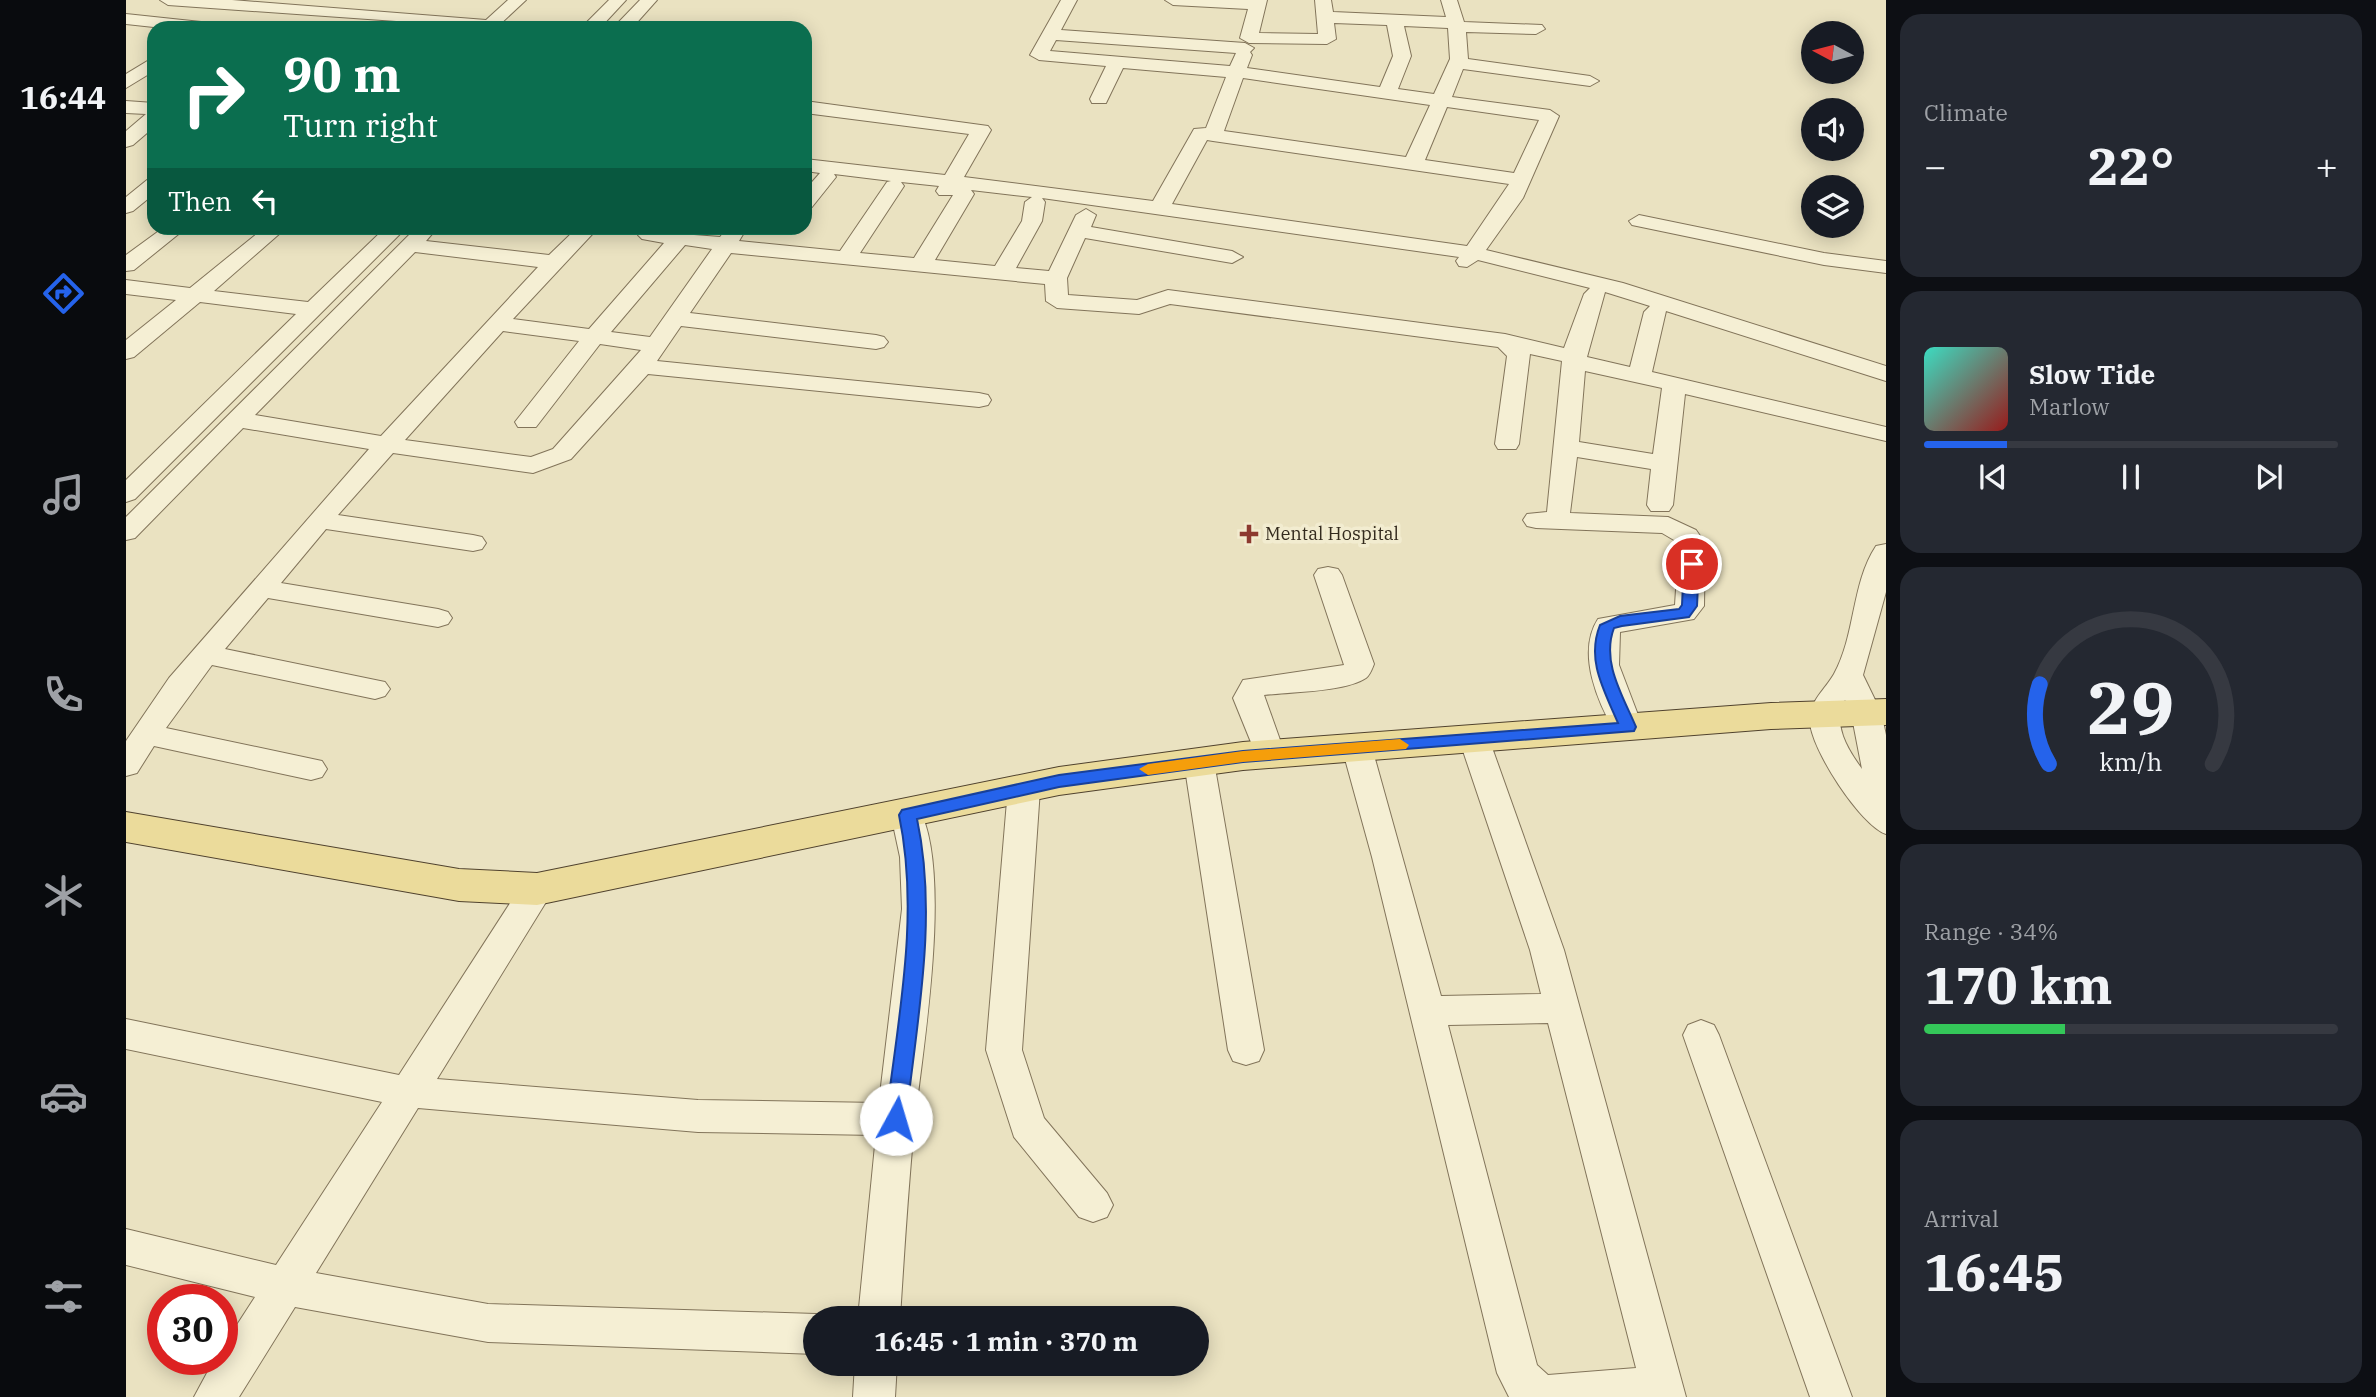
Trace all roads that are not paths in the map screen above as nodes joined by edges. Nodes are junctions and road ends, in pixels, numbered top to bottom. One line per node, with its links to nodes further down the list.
1 (168, 0): 9 (street)
2 (518, 0): 20 (street)
3 (618, 0): 21 (street)
4 (649, 0): 22 (street)
5 (1069, 0): 26 (street)
6 (1173, 0): 8 (street)
7 (1449, 0): 24 (street)
8 (1192, 1): 10 (street)
9 (231, 2): 11 (street); 16 (street)
10 (1258, 3): 27 (street)
11 (281, 8): 13 (street); 17 (street)
12 (1323, 8): 15 (street); 27 (street)
13 (341, 13): 18 (street); 19 (street)
14 (126, 19): 23 (street)
15 (1394, 20): 24 (street); 34 (street)
16 (208, 21)
17 (264, 21)
18 (330, 21)
19 (379, 21)
20 (494, 21)
21 (597, 21)
22 (629, 21)
23 (147, 22)
24 (1457, 25): 25 (street); 29 (street)
25 (1536, 29)
26 (1050, 34): 27 (street); 28 (street)
27 (1247, 43): 31 (street)
28 (1117, 62): 31 (street); 36 (street)
29 (1457, 63): 32 (street); 38 (street)
30 (147, 67): 33 (street)
31 (1236, 72): 34 (street); 43 (street)
32 (1590, 81)
33 (126, 83)
34 (1387, 93): 38 (street)
35 (126, 98): 37 (street)
36 (1099, 99)
37 (147, 100)
38 (1441, 100): 45 (street); 48 (street)
39 (126, 107): 40 (street)
40 (147, 108)
41 (812, 108): 50 (street)
42 (147, 123): 44 (street)
43 (1213, 135): 45 (street); 55 (street)
44 (126, 141)
45 (1413, 164): 48 (street)
46 (812, 166): 50 (street)
47 (815, 176): 49 (street)
48 (1521, 180): 68 (street)
49 (894, 186): 50 (street); 69 (street)
50 (955, 189): 52 (street); 53 (street); 72 (street)
51 (147, 190): 54 (street)
52 (1035, 202): 53 (street); 74 (street)
53 (1091, 204): 55 (street); 57 (street); 68 (street)
54 (126, 207)
55 (1160, 207): 68 (street)
56 (1639, 221): 73 (street)
57 (1079, 231): 67 (street); 75 (street)
58 (167, 235): 71 (street)
59 (268, 235): 78 (street)
60 (581, 235): 70 (street)
61 (649, 235): 64 (street)
62 (780, 235): 66 (street)
63 (402, 236): 70 (street); 79 (street); 94 (street)
64 (679, 239): 65 (street); 83 (street)
65 (730, 239): 66 (street); 81 (street)
66 (767, 251): 69 (street)
67 (1232, 257)
68 (1471, 257): 77 (street); 89 (street)
69 (845, 259): 72 (street)
70 (554, 262): 82 (street)
71 (126, 265)
72 (920, 266): 74 (street)
73 (1886, 267)
74 (1002, 273): 75 (street)
75 (1056, 278): 84 (street)
76 (126, 287): 78 (street)
77 (1595, 294): 80 (street); 88 (street)
78 (195, 295): 79 (street); 86 (street)
79 (313, 309): 101 (street)
80 (1655, 312): 90 (street); 91 (street)
81 (675, 318): 85 (street); 87 (street)
82 (496, 323): 83 (street); 98 (street)
83 (594, 337): 87 (street); 95 (street)
84 (1505, 341): 88 (street); 97 (street)
85 (876, 342)
86 (126, 352)
87 (649, 355): 93 (street); 98 (street)
88 (1575, 359): 90 (street); 99 (street)
89 (1886, 374)
90 (1639, 376): 92 (street)
91 (1886, 383)
92 (1674, 384): 96 (street); 100 (street)
93 (979, 400)
94 (235, 419): 98 (street); 104 (street)
95 (527, 422)
96 (1886, 434)
97 (1507, 444)
98 (387, 445): 103 (street)
99 (1565, 447): 100 (street); 114 (street)
100 (1665, 464): 102 (street)
101 (126, 494)
102 (1660, 505)
103 (319, 520): 105 (street); 108 (street)
104 (126, 532)
105 (473, 542)
106 (1886, 552): 111 (street)
107 (1328, 575): 118 (street)
108 (261, 588): 109 (street); 110 (street)
109 (438, 618)
110 (205, 654): 112 (street); 116 (street)
111 (1848, 676): 113 (street); 115 (street)
112 (375, 689)
113 (1877, 725): 115 (main road); 124 (street)
114 (1628, 727): 115 (main road); 117 (main road)
115 (1827, 727): 117 (main road); 125 (street)
116 (146, 734): 120 (street); 121 (street)
117 (1477, 748): 119 (main road); 130 (street)
118 (1270, 754): 119 (main road); 122 (main road)
119 (1360, 757): 122 (main road); 131 (street)
120 (126, 765)
121 (311, 769)
122 (1201, 772): 123 (main road); 134 (street)
123 (1024, 800): 127 (main road); 137 (street)
124 (1886, 810)
125 (1886, 822)
126 (126, 827): 129 (main road)
127 (910, 827): 129 (main road); 136 (street)
128 (126, 849): 129 (main road)
129 (531, 899): 135 (street)
130 (1562, 1008): 131 (street); 143 (street)
131 (1426, 1011): 143 (street)
132 (126, 1034): 135 (street)
133 (1701, 1035): 146 (street)
134 (1246, 1050)
135 (409, 1092): 136 (street); 139 (street)
136 (896, 1119): 140 (street)
137 (1093, 1205)
138 (126, 1247): 139 (street)
139 (285, 1286): 141 (street); 144 (street)
140 (880, 1306)
141 (803, 1334)
142 (875, 1376): 145 (street)
143 (1664, 1392)
144 (215, 1397)
145 (874, 1397)
146 (1831, 1397)

